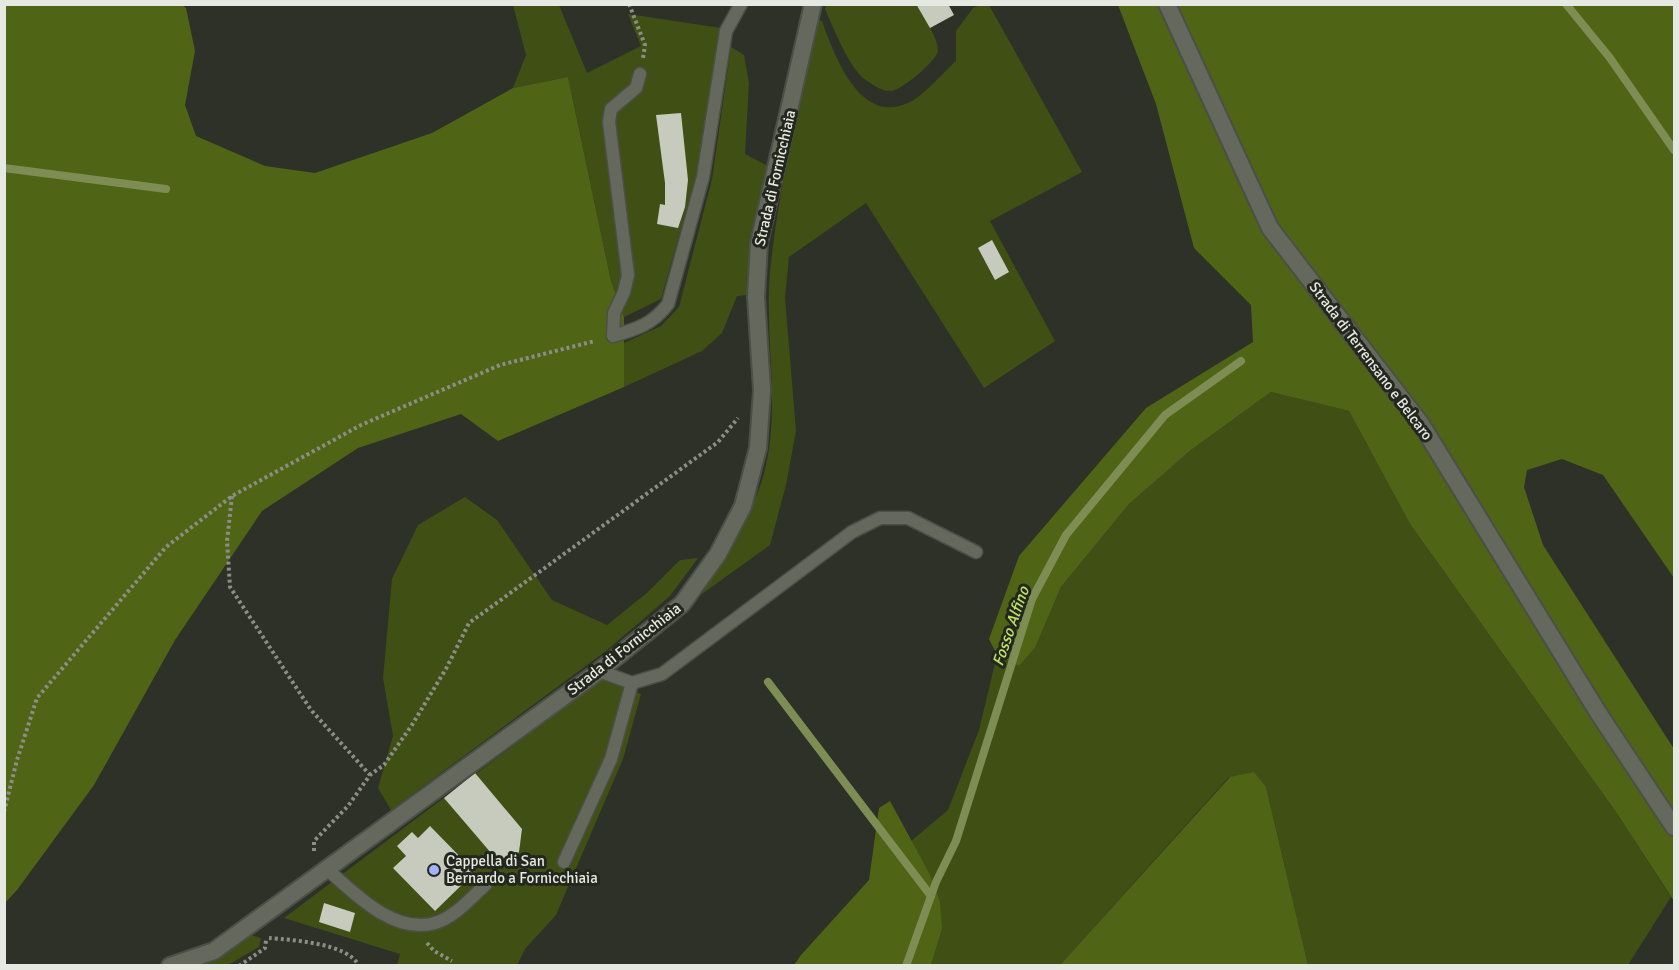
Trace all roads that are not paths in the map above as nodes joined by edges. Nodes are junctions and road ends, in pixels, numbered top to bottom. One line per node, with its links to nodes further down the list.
1 (741, 4): 4 (lane)
2 (813, 4): 6 (street, Strada di Fornicchiaia)
3 (1167, 4): 8 (street, Strada di Terrensano e Belcaro)
4 (640, 74)
5 (976, 552): 7 (lane)
6 (599, 671): 7 (lane); 10 (street, Strada di Fornicchiaia)
7 (632, 683): 9 (lane)
8 (1674, 827)
9 (564, 862)
10 (327, 869): 11 (lane); 12 (street, Strada di Fornicchiaia)
11 (486, 884)
12 (170, 966)

